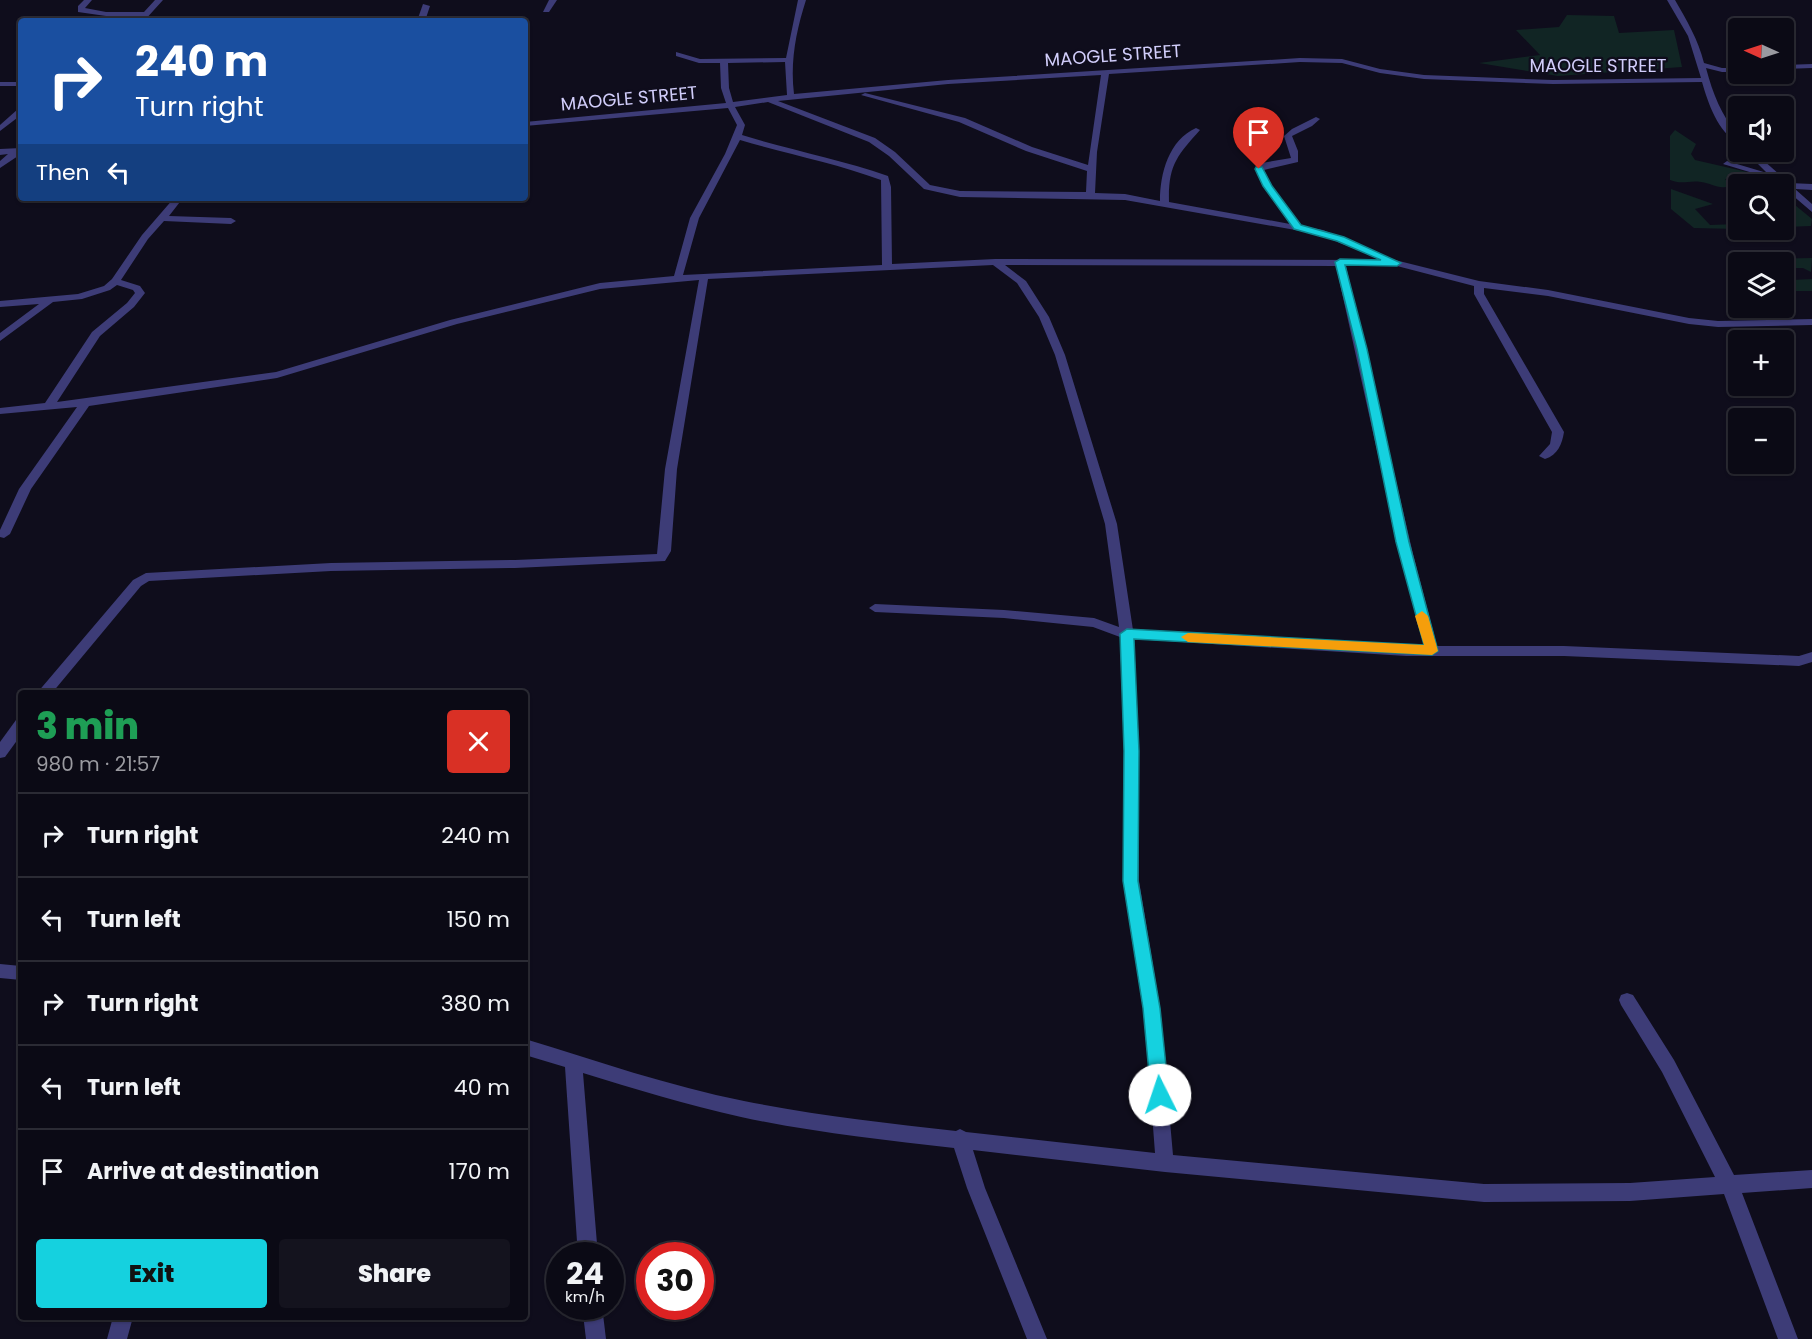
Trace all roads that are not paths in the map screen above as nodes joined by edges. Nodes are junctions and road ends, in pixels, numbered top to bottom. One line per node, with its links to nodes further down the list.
1 (88, 0): 8 (street)
2 (159, 0): 8 (street)
3 (553, 0): 7 (street)
4 (802, 0): 12 (street)
5 (1671, 0): 14 (street)
6 (426, 6): 10 (street)
7 (546, 10)
8 (146, 14): 9 (street)
9 (143, 18)
10 (422, 18)
11 (679, 54): 13 (street)
12 (790, 60): 13 (street); 24 (street)
13 (724, 61): 26 (street)
14 (1700, 64): 17 (street); 20 (street)
15 (1812, 66): 16 (street)
16 (1794, 67)
17 (1722, 70): 18 (street); 20 (street, MAOGLE STREET)
18 (1728, 70)
19 (1105, 73): 20 (street, MAOGLE STREET); 23 (street, MAOGLE STREET); 39 (street)
20 (1703, 77): 30 (street)
21 (0, 84): 22 (street)
22 (18, 84)
23 (845, 93): 24 (street, MAOGLE STREET); 39 (street)
24 (791, 98): 25 (street, MAOGLE STREET)
25 (770, 99): 26 (street, MAOGLE STREET); 45 (street)
26 (730, 104): 29 (street, MAOGLE STREET); 33 (street)
27 (18, 115): 31 (street)
28 (1316, 119): 51 (street)
29 (528, 124)
30 (1728, 128)
31 (0, 129)
32 (1196, 130): 47 (street)
33 (736, 136): 55 (street); 57 (street)
34 (0, 152): 35 (street)
35 (18, 152): 38 (street)
36 (1761, 162): 41 (street)
37 (1727, 164): 40 (street)
38 (0, 165)
39 (1091, 169): 45 (street)
40 (1764, 174)
41 (1775, 174)
42 (1794, 186): 43 (street)
43 (1812, 187)
44 (1794, 193): 48 (street)
45 (1090, 195): 47 (street)
46 (176, 201): 49 (street)
47 (1165, 204): 51 (street)
48 (1812, 210)
49 (161, 218): 50 (street); 58 (street)
50 (231, 221)
51 (1297, 227): 54 (street)
52 (995, 262): 53 (street); 55 (street); 70 (street)
53 (1340, 262): 54 (street); 71 (street)
54 (1397, 263): 59 (street)
55 (887, 269): 56 (street)
56 (704, 277): 57 (street); 73 (street)
57 (678, 279): 64 (street)
58 (115, 281): 60 (street); 65 (street)
59 (1479, 284): 62 (street); 67 (street)
60 (50, 300): 61 (street); 63 (street)
61 (0, 304)
62 (1812, 322)
63 (0, 338)
64 (85, 403): 65 (street); 68 (street)
65 (49, 406): 66 (street)
66 (0, 411)
67 (1545, 456)
68 (4, 534)
69 (875, 608): 70 (street)
70 (1127, 634): 71 (street); 82 (street)
71 (1432, 651): 72 (street)
72 (1812, 657)
73 (47, 690)
74 (18, 728): 75 (street)
75 (0, 753)
76 (0, 971): 77 (street)
77 (18, 973)
78 (1628, 1000): 84 (street)
79 (528, 1048): 80 (street)
80 (573, 1061): 81 (street); 85 (street)
81 (960, 1138): 82 (street); 90 (street)
82 (1165, 1162): 84 (street)
83 (1812, 1179): 84 (street)
84 (1729, 1184): 91 (street)
85 (587, 1242)
86 (122, 1320): 88 (street)
87 (594, 1320): 89 (street)
88 (117, 1339)
89 (596, 1339)
90 (1037, 1339)
91 (1788, 1339)

